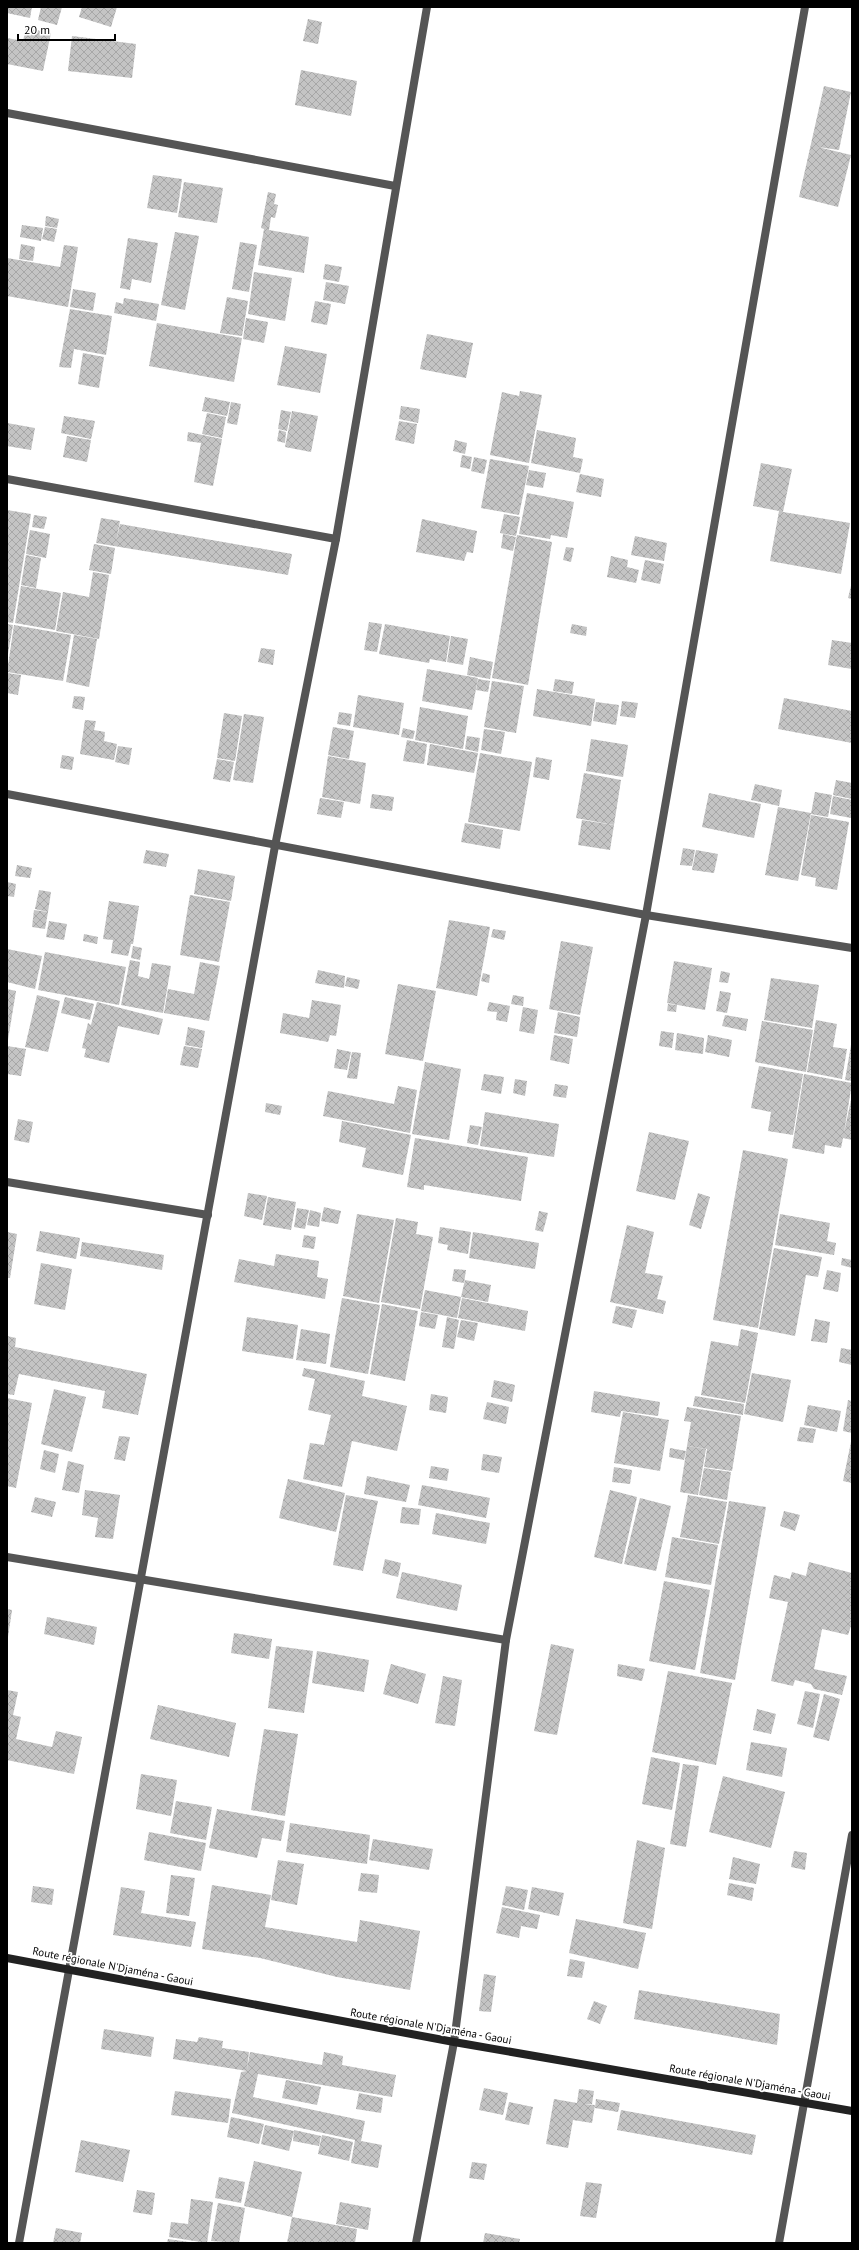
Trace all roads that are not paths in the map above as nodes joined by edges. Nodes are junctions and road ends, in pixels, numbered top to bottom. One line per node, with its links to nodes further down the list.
1 (426, 7): 4 (street)
2 (805, 7): 9 (street)
3 (7, 113): 4 (street)
4 (395, 186): 6 (street)
5 (7, 479): 6 (street)
6 (336, 540): 8 (street)
7 (7, 794): 8 (street)
8 (275, 846): 9 (street); 12 (street)
9 (646, 915): 10 (street); 15 (street)
10 (852, 948)
11 (7, 1182): 12 (street)
12 (208, 1215): 14 (street)
13 (7, 1557): 14 (street)
14 (139, 1581): 15 (street); 18 (street)
15 (506, 1640): 19 (street)
16 (852, 1835): 20 (street)
17 (7, 1958): 18 (street, Route régionale N'Djaména - Gaoui)
18 (68, 1969): 19 (street, Route régionale N'Djaména - Gaoui); 22 (street)
19 (454, 2042): 20 (street, Route régionale N'Djaména - Gaoui); 23 (street)
20 (804, 2103): 21 (street, Route régionale N'Djaména - Gaoui); 24 (street)
21 (852, 2111)
22 (19, 2243)
23 (416, 2243)
24 (779, 2243)

